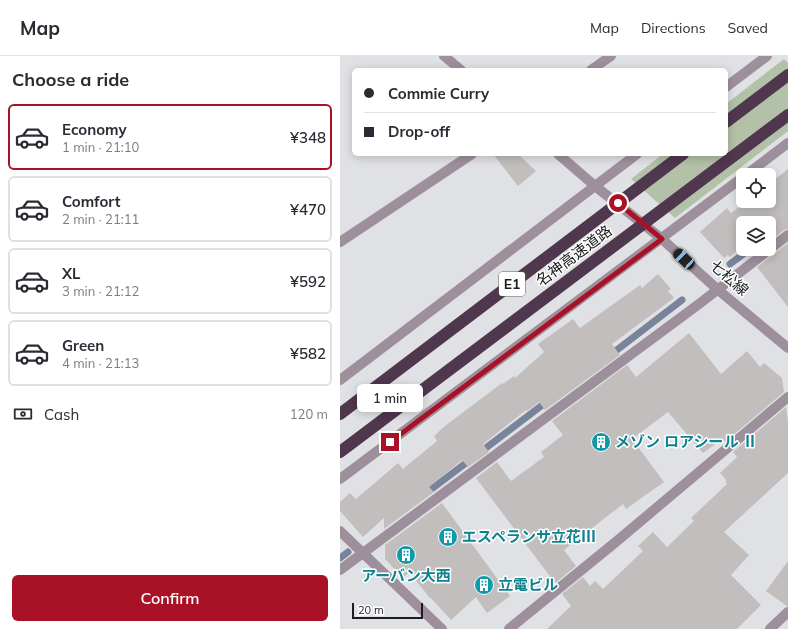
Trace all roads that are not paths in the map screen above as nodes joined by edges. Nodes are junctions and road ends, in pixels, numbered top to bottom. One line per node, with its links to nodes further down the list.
1 (444, 56): 4 (street)
2 (611, 56): 5 (street)
3 (767, 56): 7 (street)
4 (458, 68)
5 (594, 68)
6 (788, 75): 9 (highway)
7 (728, 85)
8 (788, 115): 26 (highway, 名神高速道路 / E1)
9 (728, 120)
10 (788, 143): 15 (street)
11 (469, 156): 20 (street)
12 (560, 156): 17 (street, 七松線)
13 (634, 156): 17 (street)
14 (680, 156): 25 (highway, 名神高速道路 / E1)
15 (755, 168)
16 (736, 182): 19 (street)
17 (595, 186): 19 (street, 七松線); 23 (street)
18 (788, 235): 21 (street)
19 (662, 239): 21 (street, 七松線); 27 (street)
20 (340, 242)
21 (717, 289): 22 (street, 七松線); 29 (street)
22 (788, 348)
23 (340, 380)
24 (788, 397): 33 (street)
25 (340, 414)
26 (340, 452)
27 (340, 479)
28 (340, 531): 29 (street)
29 (363, 553): 30 (street); 32 (street)
30 (340, 570)
31 (788, 612): 34 (street)
32 (442, 629)
33 (508, 629)
34 (770, 629)

